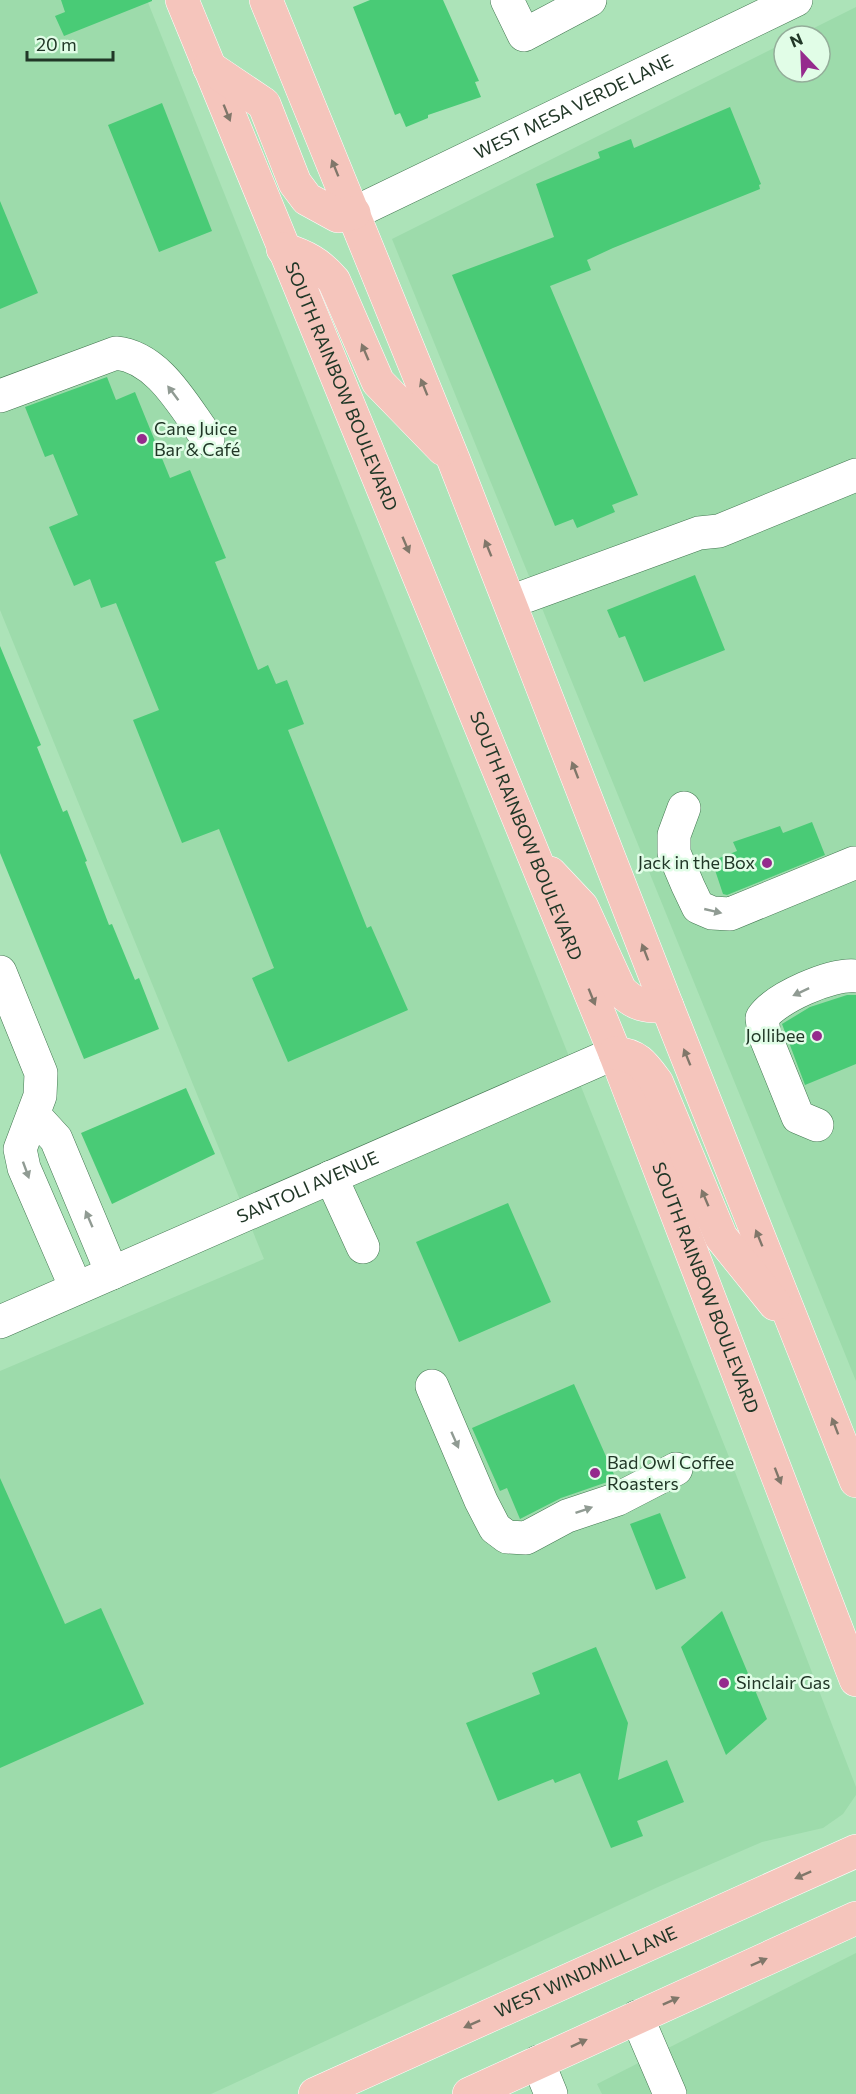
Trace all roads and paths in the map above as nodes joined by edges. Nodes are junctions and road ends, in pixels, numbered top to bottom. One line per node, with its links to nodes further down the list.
1 (182, 0): 6 (main road, SOUTH RAINBOW BOULEVARD)
2 (266, 0): 7 (main road, one-way to 2)
3 (507, 0): 4 (street)
4 (590, 0)
5 (796, 0): 7 (street, WEST MESA VERDE LANE)
6 (209, 68): 7 (main road); 8 (main road, SOUTH RAINBOW BOULEVARD, one-way to 8)
7 (354, 213): 11 (main road, one-way to 7)
8 (283, 249): 11 (main road, one-way to 8); 15 (main road, SOUTH RAINBOW BOULEVARD, one-way to 15)
9 (0, 396): 10 (street, one-way to 9)
10 (208, 439)
11 (454, 461): 13 (main road, one-way to 11)
12 (856, 475): 13 (street)
13 (510, 602): 19 (main road, one-way to 13)
14 (684, 808): 16 (street, one-way to 16)
15 (536, 858): 19 (main road); 20 (main road, SOUTH RAINBOW BOULEVARD, one-way to 20)
16 (854, 863)
17 (856, 976): 22 (street, one-way to 22)
18 (3, 988): 21 (street)
19 (667, 1006): 28 (main road, one-way to 19)
20 (615, 1053): 23 (street, SANTOLI AVENUE); 28 (main road, one-way to 20); 32 (main road, SOUTH RAINBOW BOULEVARD, one-way to 32)
21 (34, 1116): 25 (street, one-way to 21); 26 (street, one-way to 26)
22 (817, 1125)
23 (331, 1177): 24 (street); 25 (street, SANTOLI AVENUE)
24 (363, 1247)
25 (112, 1273): 26 (street, SANTOLI AVENUE)
26 (76, 1288): 27 (street, SANTOLI AVENUE)
27 (0, 1322)
28 (797, 1331): 31 (main road, one-way to 28)
29 (432, 1386): 30 (street, one-way to 30)
30 (675, 1469)
31 (856, 1481)
32 (856, 1680)
33 (856, 1851): 37 (main road, WEST WINDMILL LANE, one-way to 37)
34 (856, 1918): 35 (main road, one-way to 34)
35 (637, 2017): 36 (main road, one-way to 35); 40 (street)
36 (538, 2062): 38 (main road); 39 (street)
37 (315, 2094)
38 (469, 2094)
39 (551, 2094)
40 (670, 2094)

